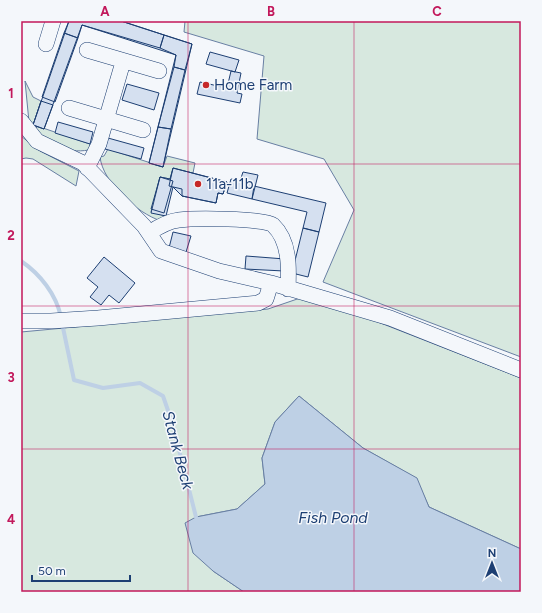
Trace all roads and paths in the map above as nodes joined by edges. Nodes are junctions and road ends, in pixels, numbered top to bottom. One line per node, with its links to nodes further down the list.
1 (53, 21): 2 (lane)
2 (46, 44)
3 (87, 50): 4 (lane)
4 (124, 62): 5 (lane); 7 (lane)
5 (159, 71)
6 (68, 108): 7 (lane)
7 (106, 120): 9 (lane); 10 (lane)
8 (21, 121): 10 (lane)
9 (144, 130)
10 (87, 168): 11 (lane)
11 (149, 233): 12 (lane); 13 (lane)
12 (271, 283): 13 (lane); 14 (lane)
13 (288, 289): 15 (lane)
14 (21, 321)
15 (521, 370)

